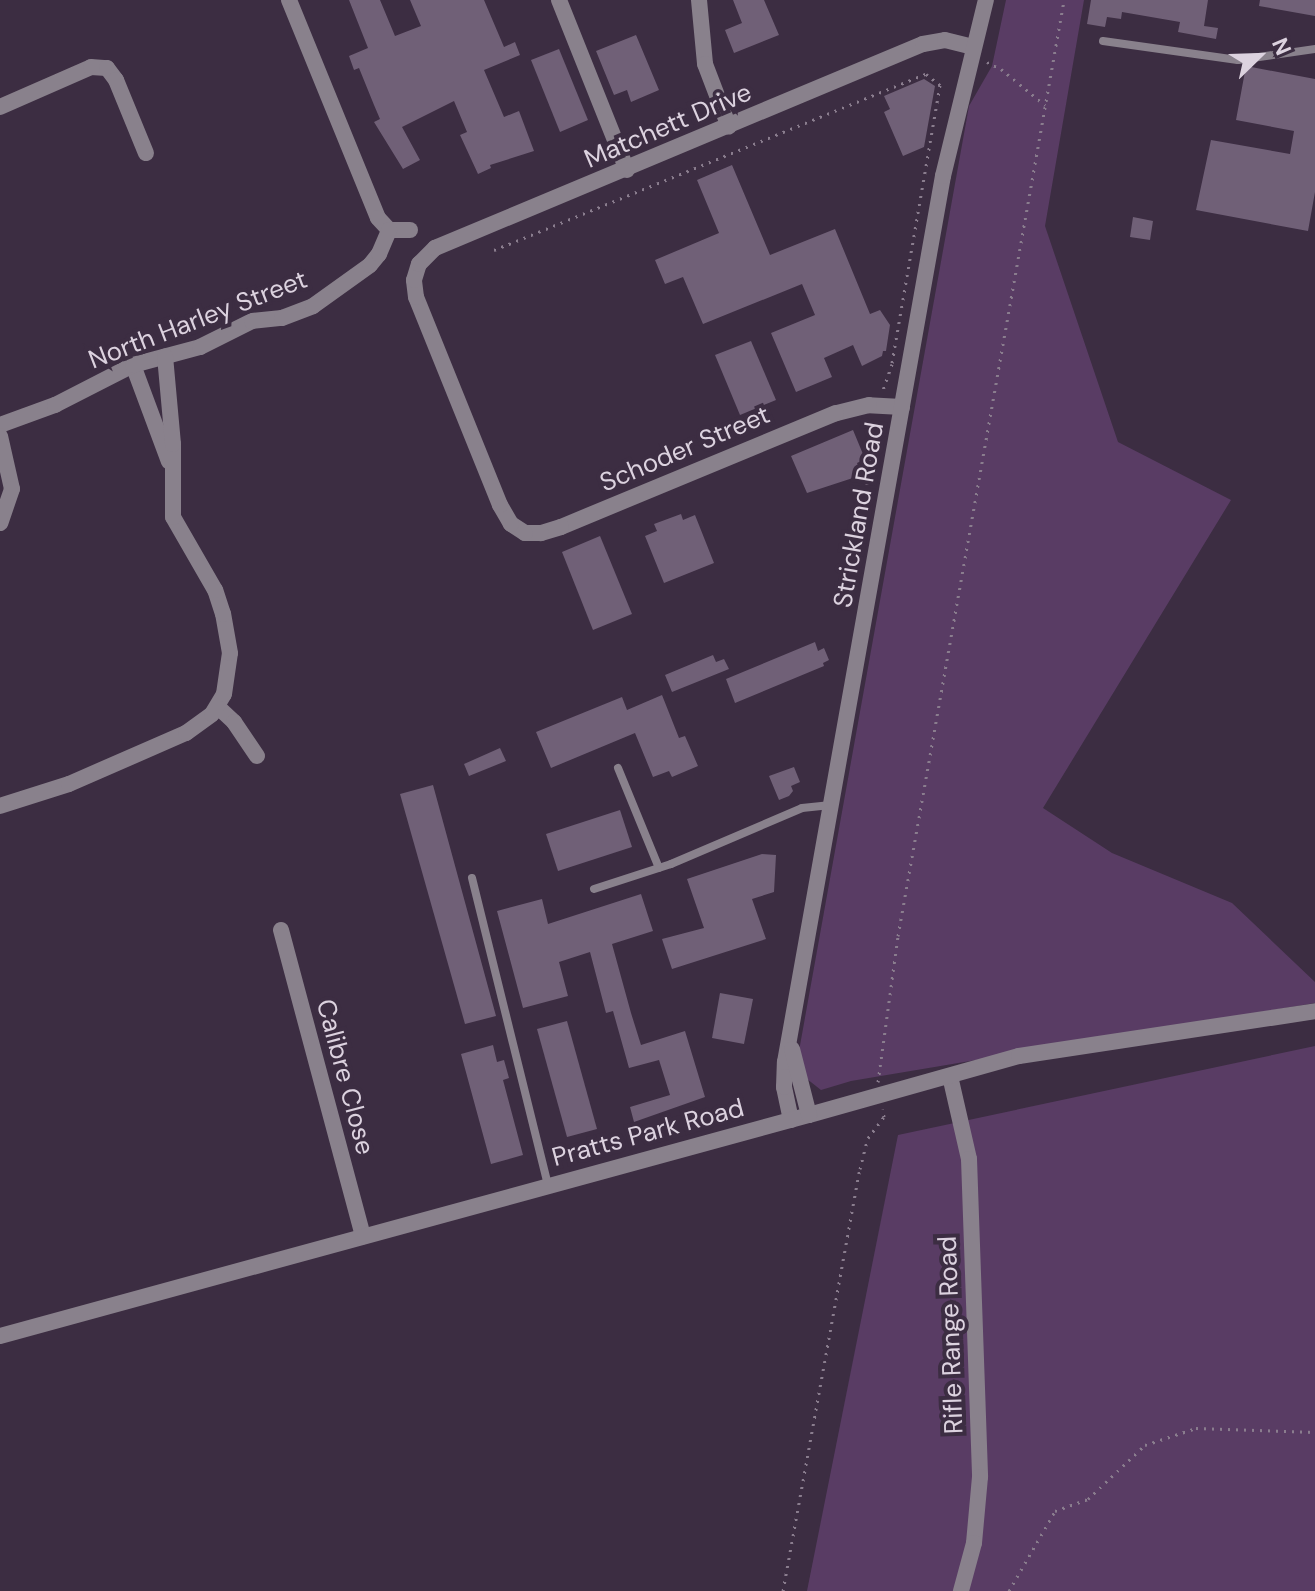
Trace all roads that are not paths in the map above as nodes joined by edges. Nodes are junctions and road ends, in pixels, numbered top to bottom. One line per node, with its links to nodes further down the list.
1 (289, 0): 12 (street)
2 (559, 0): 11 (street)
3 (699, 0): 9 (street)
4 (986, 0): 7 (street, Strickland Road)
5 (1103, 41): 6 (lane)
6 (1315, 49)
7 (972, 51): 9 (street, Matchett Drive); 16 (street, Strickland Road)
8 (0, 107): 10 (street)
9 (729, 127): 11 (street, Matchett Drive)
10 (146, 153)
11 (627, 170): 20 (street, Matchett Drive)
12 (389, 230): 13 (street); 14 (street, North Harley Street)
13 (410, 230)
14 (165, 356): 15 (street, North Harley Street); 19 (street)
15 (133, 365): 17 (street, North Harley Street); 19 (street)
16 (902, 407): 20 (street, Schoder Street); 25 (street, Strickland Road)
17 (0, 425)
18 (0, 436): 21 (street)
19 (171, 467): 22 (street)
20 (500, 505)
21 (0, 523)
22 (218, 707): 23 (street); 26 (street)
23 (257, 756)
24 (618, 768): 27 (lane)
25 (832, 805): 27 (lane); 32 (street, Strickland Road)
26 (0, 806)
27 (659, 868): 29 (lane)
28 (472, 878): 36 (lane)
29 (594, 889)
30 (281, 930): 37 (street, Calibre Close)
31 (1315, 1011): 33 (street, Pratts Park Road)
32 (791, 1040): 34 (street, Strickland Road); 35 (street, Strickland Road)
33 (950, 1076): 34 (street, Pratts Park Road); 39 (street, Rifle Range Road)
34 (809, 1115): 35 (street, Pratts Park Road)
35 (791, 1120): 36 (street, Pratts Park Road)
36 (548, 1185): 37 (street, Pratts Park Road)
37 (363, 1236): 38 (street, Pratts Park Road)
38 (0, 1336)
39 (961, 1591)

